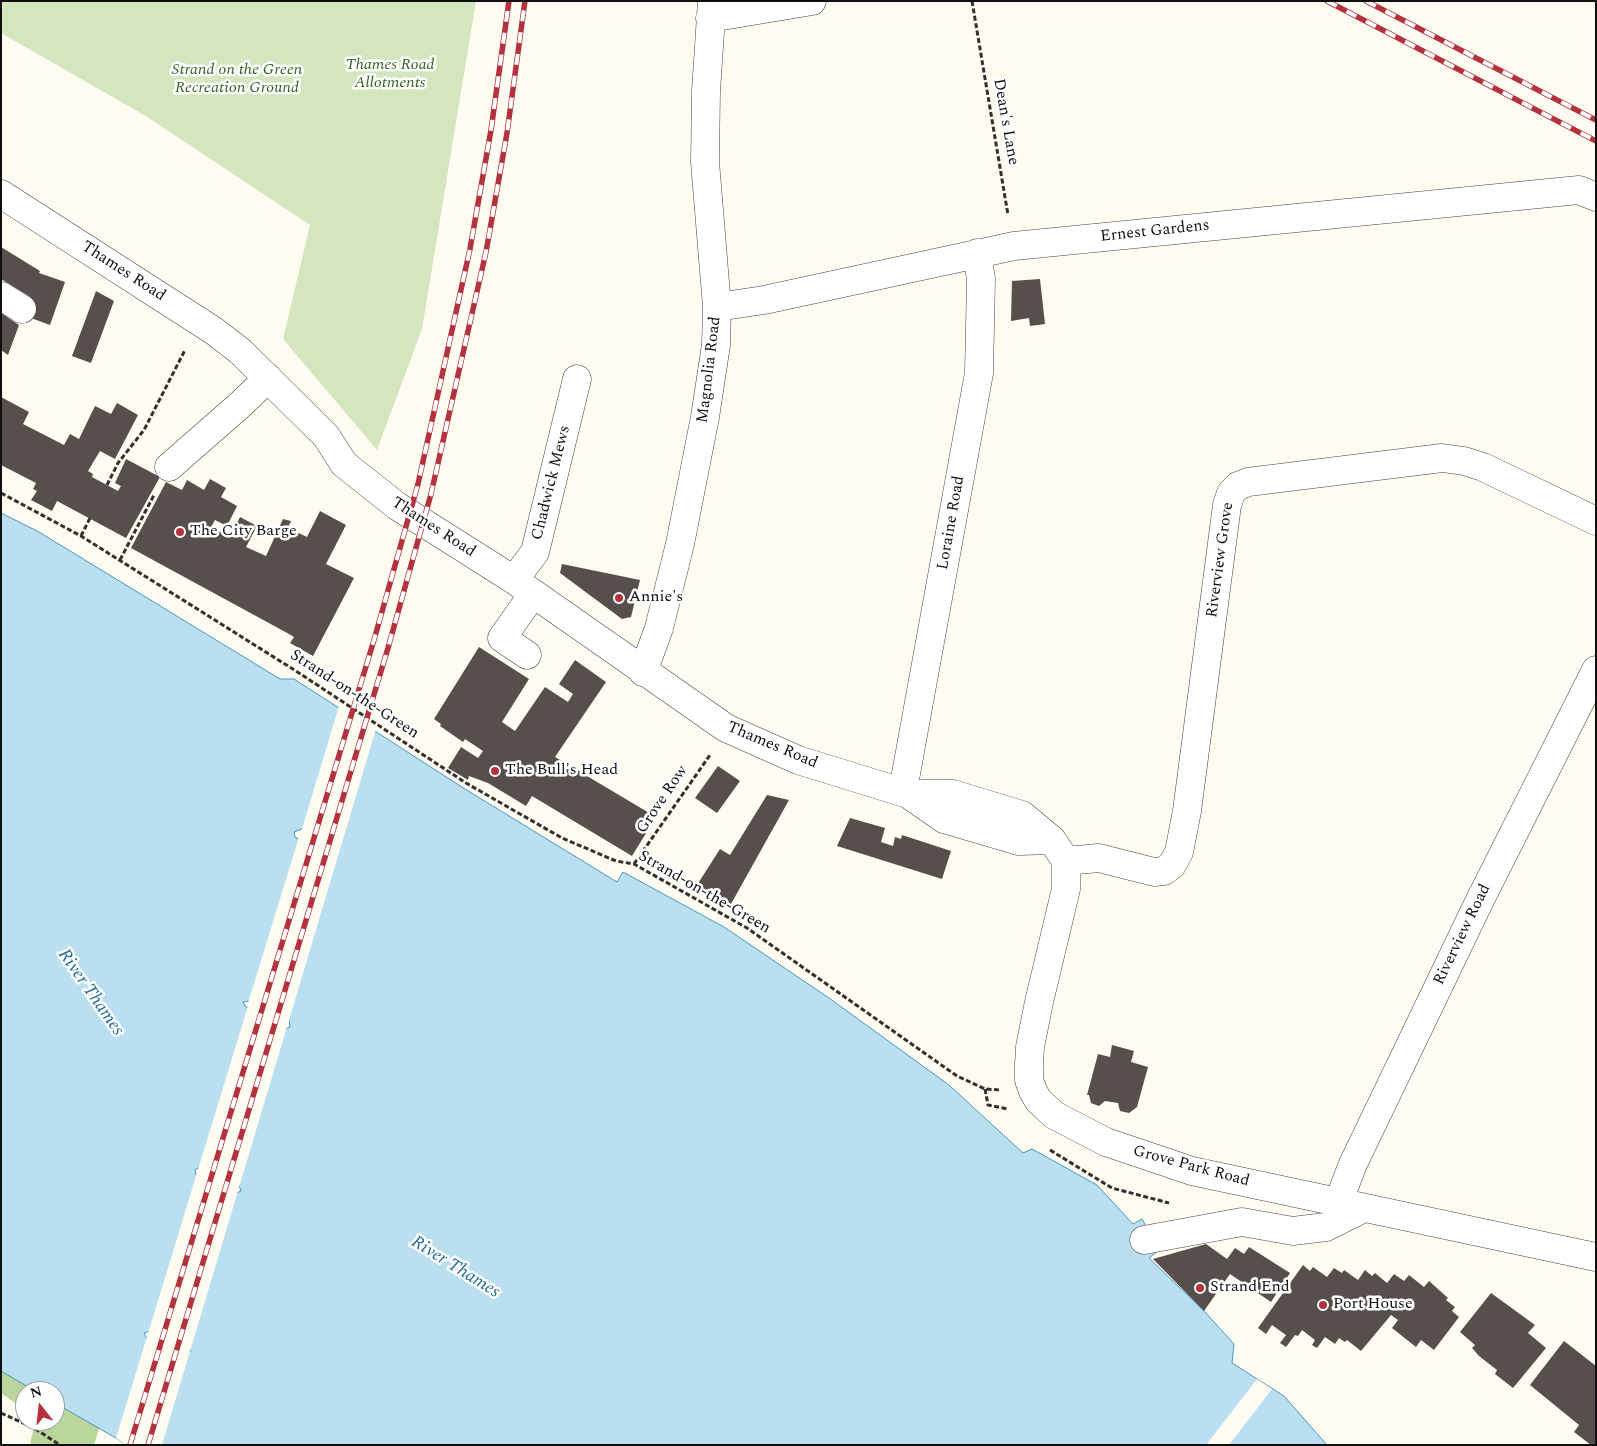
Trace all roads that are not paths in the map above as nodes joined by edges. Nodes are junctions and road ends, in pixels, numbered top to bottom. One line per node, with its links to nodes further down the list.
1 (812, 1): 2 (street)
2 (711, 10): 6 (street, Magnolia Road)
3 (1, 194): 7 (street, Thames Road)
4 (1596, 197): 5 (street, Ernest Gardens)
5 (977, 253): 6 (street, Ernest Gardens); 15 (street, Loraine Road)
6 (717, 307): 14 (street, Magnolia Road)
7 (268, 378): 9 (street); 11 (street, Thames Road)
8 (577, 379): 11 (street, Chadwick Mews)
9 (169, 467)
10 (1596, 520): 16 (street, Riverview Grove)
11 (524, 587): 12 (street, Chadwick Mews); 14 (street, Thames Road)
12 (527, 655)
13 (1596, 670): 17 (street, Riverview Road)
14 (643, 672): 15 (street, Thames Road)
15 (906, 792): 16 (street, Thames Road)
16 (1059, 850): 17 (street, Grove Park Road)
17 (1351, 1205): 18 (street); 19 (street, Grove Park Road)
18 (1144, 1240)
19 (1596, 1257)

